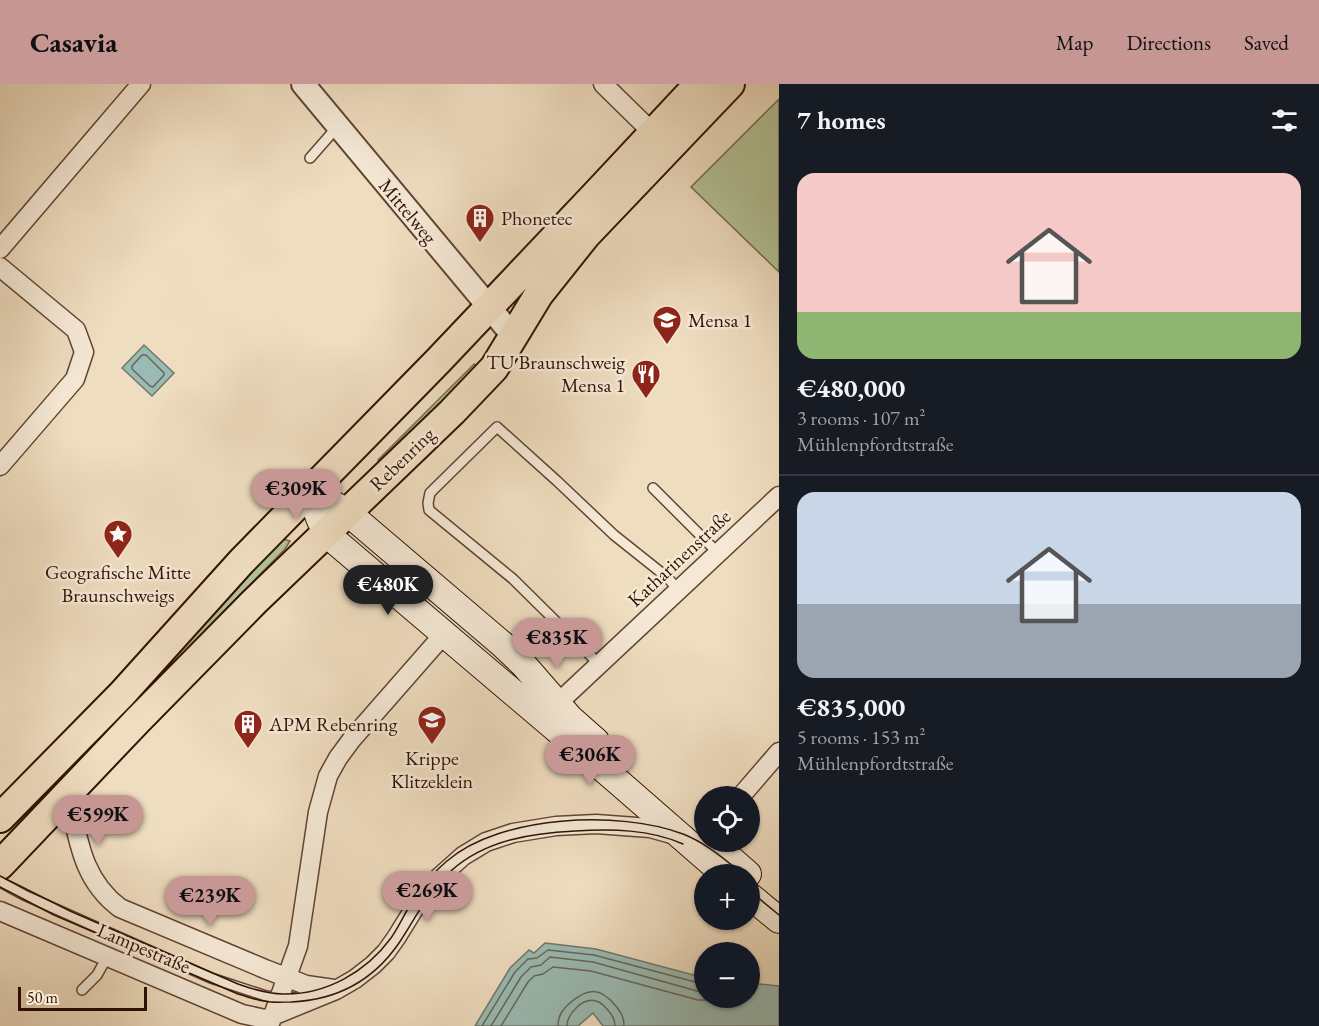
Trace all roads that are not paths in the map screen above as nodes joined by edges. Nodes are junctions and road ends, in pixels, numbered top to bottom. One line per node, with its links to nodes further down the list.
1 (141, 84): 9 (street)
2 (303, 84): 6 (street, Mittelweg)
3 (603, 84): 7 (street)
4 (699, 84): 7 (main road)
5 (730, 84): 12 (main road, Rebenring)
6 (338, 126): 8 (lane); 11 (street, Mittelweg)
7 (653, 133): 11 (main road)
8 (310, 158)
9 (0, 249)
10 (0, 267): 13 (street)
11 (489, 308): 12 (street, Mittelweg); 15 (main road)
12 (514, 337): 17 (main road, Rebenring)
13 (0, 466)
14 (653, 488): 19 (lane)
15 (311, 491): 17 (main road); 18 (main road); 27 (main road)
16 (779, 496): 19 (street, Katharinenstraße)
17 (347, 512): 18 (main road, Rebenring); 23 (main road)
18 (326, 531): 21 (main road); 26 (main road, Rebenring)
19 (718, 553): 20 (street, Katharinenstraße)
20 (678, 590): 22 (street, Katharinenstraße); 22 (lane)
21 (444, 634): 29 (main road); 40 (street)
22 (599, 664): 23 (street, Katharinenstraße)
23 (558, 703): 28 (main road)
24 (779, 752): 25 (street)
25 (750, 786)
26 (68, 794): 33 (main road, Rebenring); 40 (street, Lampestraße)
27 (0, 818)
28 (694, 834)
29 (694, 835)
30 (694, 837): 42 (street)
31 (717, 852): 32 (main road)
32 (734, 864)
33 (2, 866): 43 (lane)
34 (760, 884): 35 (main road)
35 (779, 900)
36 (760, 904): 38 (main road)
37 (0, 911): 39 (street, Lampestraße)
38 (779, 920)
39 (107, 957): 41 (lane); 45 (street, Lampestraße)
40 (287, 977): 42 (street, Lampestraße); 43 (lane); 44 (street)
41 (82, 990)
42 (336, 990): 44 (lane); 45 (street)
43 (253, 993): 44 (lane)
44 (279, 998): 45 (street)
45 (271, 1021)

